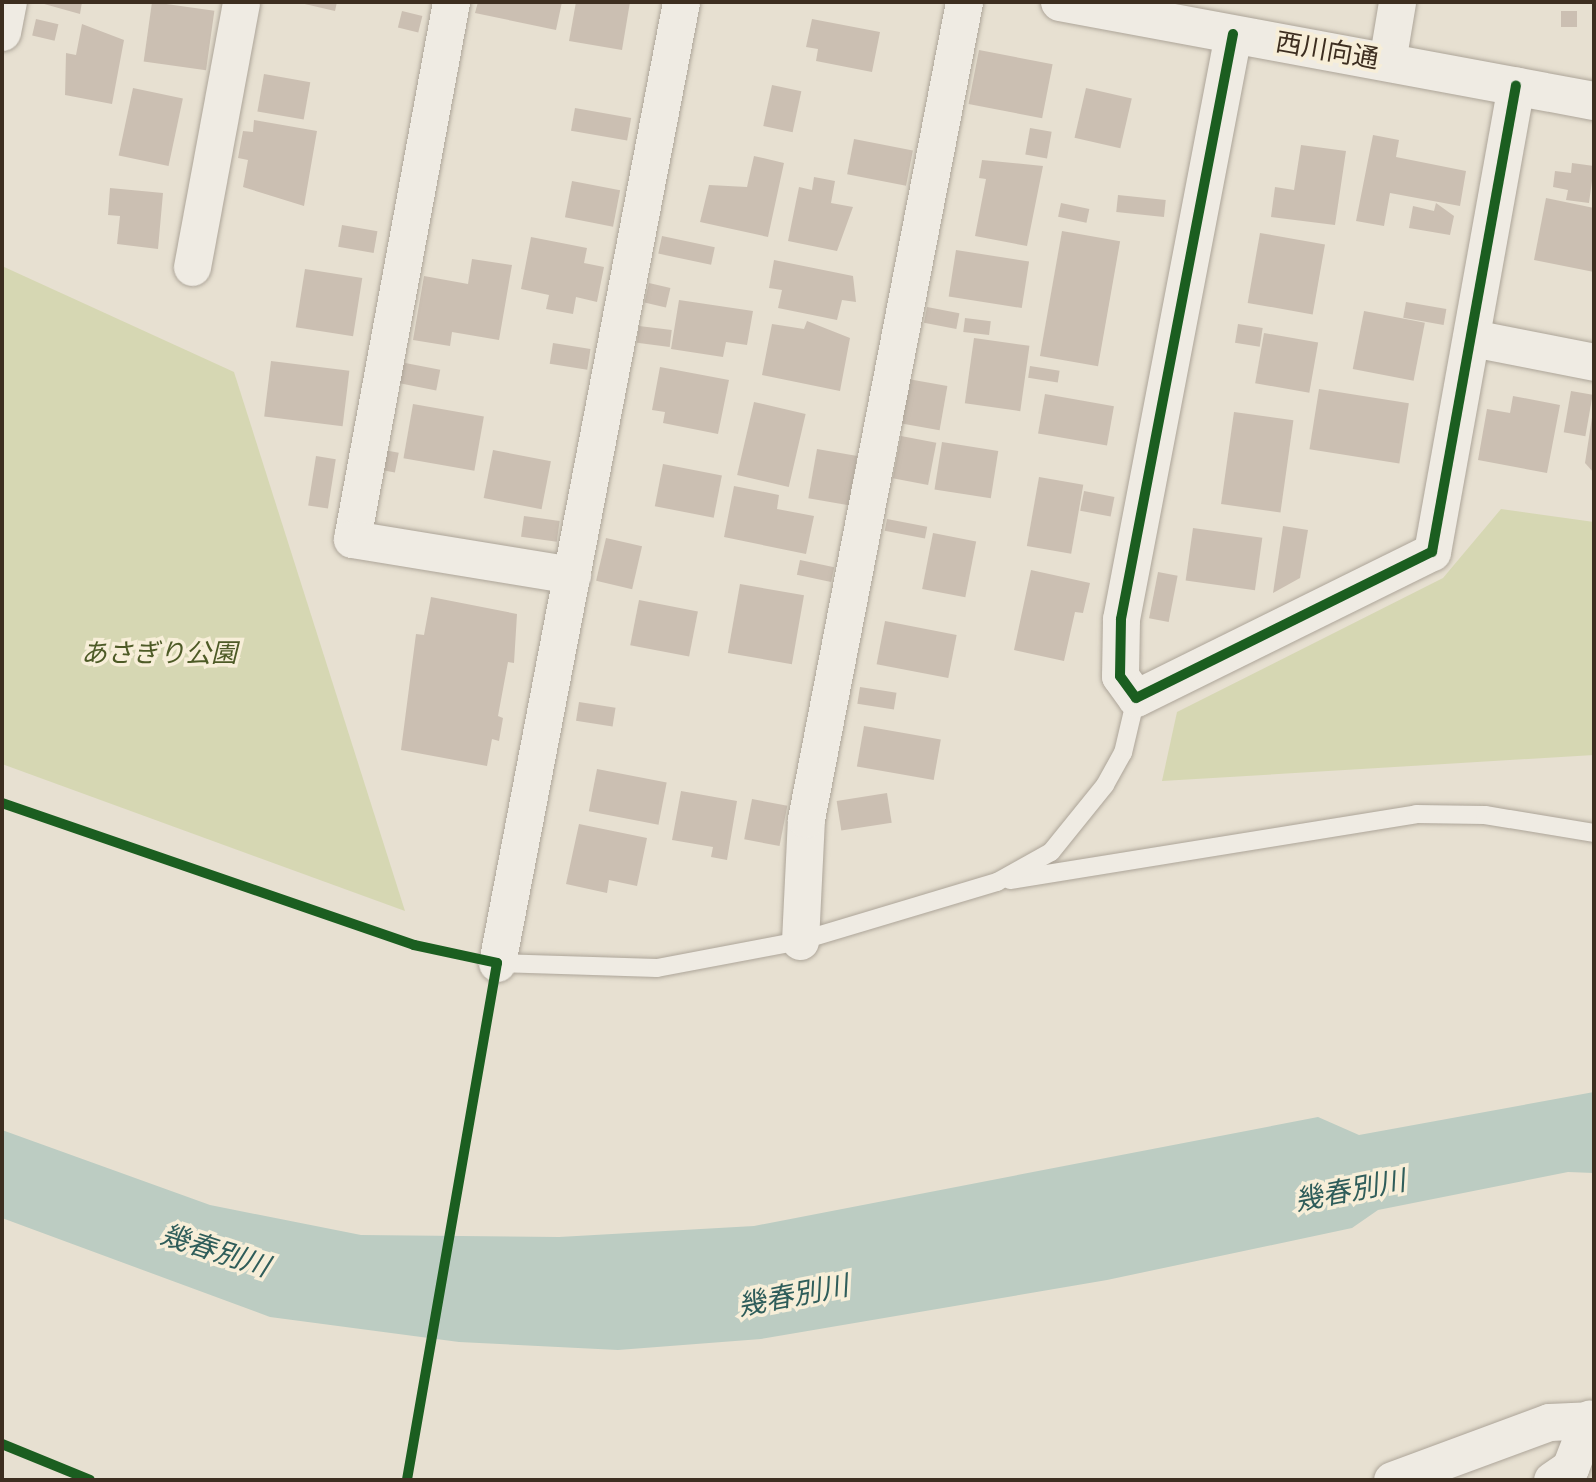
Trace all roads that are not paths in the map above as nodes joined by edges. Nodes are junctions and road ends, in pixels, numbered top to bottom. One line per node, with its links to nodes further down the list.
1 (8, 2): 8 (street)
2 (241, 2): 13 (street)
3 (451, 2): 16 (street)
4 (681, 2): 16 (street)
5 (964, 2): 20 (street)
6 (1397, 2): 10 (street)
7 (1078, 3): 9 (street, 西川向通)
8 (2, 32)
9 (1233, 34): 10 (street, 西川向通); 17 (street)
10 (1387, 62): 11 (street, 西川向通)
11 (1516, 86): 12 (street, 西川向通); 14 (street)
12 (1594, 101)
13 (192, 267)
14 (1472, 338): 15 (street); 17 (street)
15 (1594, 362)
16 (572, 575): 21 (street)
17 (1136, 698): 19 (lane)
18 (1594, 832): 19 (lane)
19 (997, 882): 20 (lane)
20 (800, 941): 21 (lane)
21 (497, 963)
22 (1592, 1420): 23 (street); 24 (street)
23 (1392, 1480)
24 (1552, 1480)

